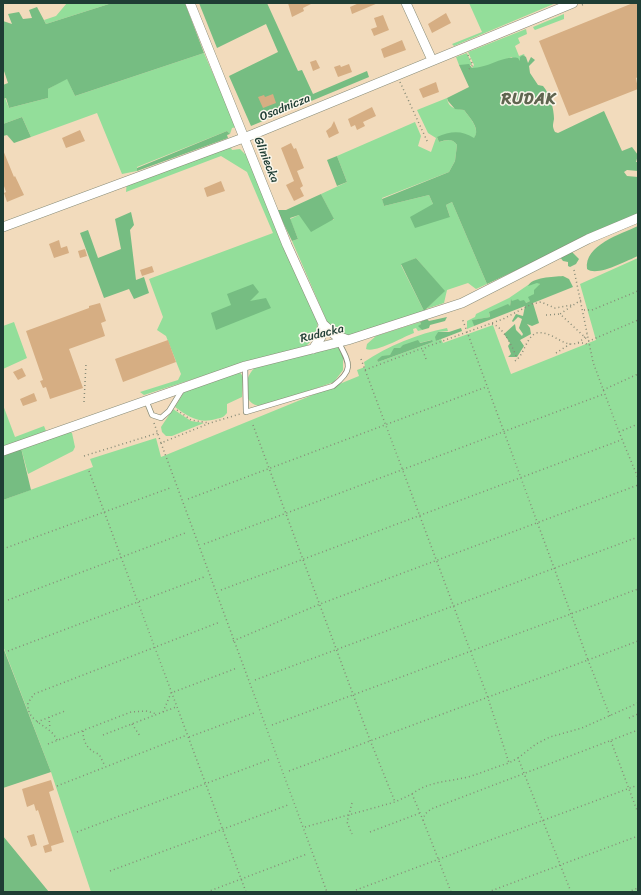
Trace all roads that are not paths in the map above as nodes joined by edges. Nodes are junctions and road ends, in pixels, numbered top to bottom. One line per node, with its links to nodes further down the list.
1 (190, 3): 5 (street, Gliniecka)
2 (406, 3): 4 (street)
3 (573, 3): 4 (street, Osadnicza)
4 (432, 60): 5 (street, Osadnicza)
5 (244, 138): 7 (street, Osadnicza); 8 (street, Gliniecka)
6 (638, 218): 9 (street, Rudacka)
7 (3, 227)
8 (323, 324): 9 (street, Gliniecka); 10 (street)
9 (344, 342): 10 (street, Rudacka); 11 (lane)
10 (313, 349): 11 (street, Rudacka)
11 (245, 366): 12 (street, Rudacka)
12 (186, 386): 13 (street, Rudacka); 13 (lane)
13 (146, 400): 14 (street, Rudacka)
14 (3, 451)

